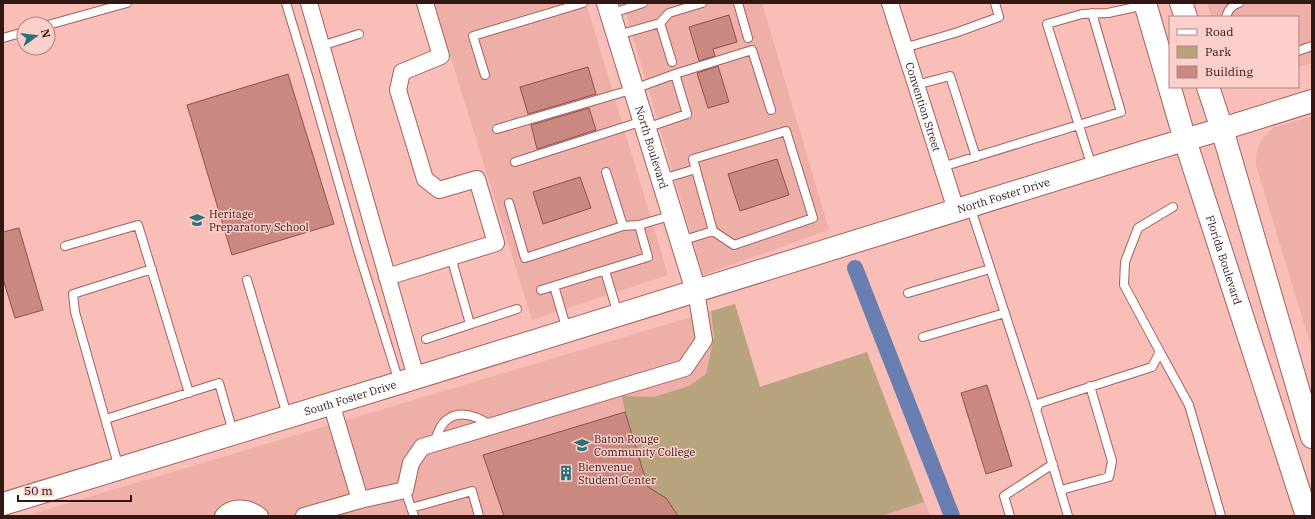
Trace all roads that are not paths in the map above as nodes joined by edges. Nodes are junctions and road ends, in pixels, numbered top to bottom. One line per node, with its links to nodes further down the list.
1 (126, 3): 18 (lane)
2 (286, 3): 78 (lane)
3 (309, 3): 25 (street)
4 (425, 3): 60 (street)
5 (583, 3): 31 (lane)
6 (643, 3): 14 (lane)
7 (702, 3): 19 (lane)
8 (738, 3): 24 (lane)
9 (890, 3): 27 (street, Convention Street)
10 (995, 3): 27 (lane)
11 (1181, 3): 16 (main road)
12 (1239, 3): 17 (lane)
13 (1146, 4): 15 (lane); 32 (main road, Florida Boulevard)
14 (609, 8): 22 (street, North Boulevard)
15 (1092, 13): 40 (lane); 40 (lane)
16 (1186, 16)
17 (1226, 16)
18 (56, 23)
19 (660, 23): 22 (lane); 29 (lane)
20 (16, 34): 23 (lane)
21 (359, 34): 25 (lane)
22 (617, 35): 36 (street, North Boulevard)
23 (3, 38)
24 (748, 38)
25 (321, 46): 64 (street)
26 (1312, 46): 28 (lane)
27 (904, 48): 33 (street, Convention Street)
28 (1299, 51)
29 (672, 62)
30 (675, 74): 36 (lane); 38 (lane); 39 (lane)
31 (485, 75)
32 (1169, 84)
33 (916, 85): 44 (lane); 46 (street, Convention Street)
34 (1170, 88): 43 (main road, Florida Boulevard)
35 (1208, 88): 42 (main road)
36 (634, 89): 39 (street, North Boulevard); 41 (lane)
37 (1312, 101): 42 (main road, North Foster Drive)
38 (771, 110)
39 (645, 125): 45 (lane); 50 (street, North Boulevard)
40 (1078, 125): 44 (lane); 47 (lane)
41 (497, 129)
42 (1222, 129): 43 (main road, North Foster Drive); 86 (main road)
43 (1185, 140): 47 (main road, North Foster Drive); 101 (main road, Florida Boulevard)
44 (976, 157): 46 (lane)
45 (514, 162)
46 (942, 167): 53 (street, Convention Street)
47 (1092, 168): 53 (main road, North Foster Drive)
48 (696, 169): 50 (lane); 57 (lane); 57 (lane)
49 (606, 172): 56 (lane)
50 (662, 180): 54 (street, North Boulevard)
51 (509, 203): 56 (lane)
52 (1173, 206): 77 (lane)
53 (963, 208): 62 (lane); 68 (main road, North Foster Drive)
54 (673, 215): 55 (lane); 58 (street, North Boulevard)
55 (639, 225): 56 (lane); 63 (lane)
56 (623, 226)
57 (713, 231): 58 (lane)
58 (681, 241): 68 (street, North Boulevard)
59 (65, 246): 61 (lane)
60 (451, 257): 64 (street); 73 (lane)
61 (152, 269): 80 (lane); 84 (lane)
62 (990, 269): 69 (lane); 71 (lane)
63 (605, 270): 66 (lane); 72 (lane)
64 (387, 277): 78 (street)
65 (247, 280): 83 (lane)
66 (554, 286): 67 (lane); 74 (lane)
67 (541, 290)
68 (696, 291): 72 (main road, South Foster Drive); 89 (street)
69 (908, 293)
70 (517, 308): 73 (lane)
71 (1005, 313): 75 (lane); 82 (lane)
72 (618, 315): 74 (main road, South Foster Drive)
73 (470, 324): 76 (lane)
74 (568, 330): 78 (main road, South Foster Drive)
75 (923, 338)
76 (426, 339)
77 (1160, 352): 79 (lane); 100 (lane)
78 (407, 380): 81 (main road, South Foster Drive)
79 (1090, 386): 82 (lane); 90 (lane)
80 (189, 393): 84 (lane); 85 (lane)
81 (331, 403): 83 (main road, South Foster Drive); 91 (street)
82 (1036, 409): 87 (lane)
83 (287, 416): 85 (main road, South Foster Drive)
84 (106, 419): 88 (lane)
85 (234, 433): 88 (main road, South Foster Drive)
86 (1312, 436)
87 (1053, 464): 90 (lane); 98 (lane)
88 (119, 468): 92 (main road, South Foster Drive)
89 (406, 490): 91 (street); 93 (lane)
90 (1061, 490): 99 (lane)
91 (360, 500): 96 (street)
92 (3, 504)
93 (412, 512): 97 (lane)
94 (223, 516): 95 (street)
95 (260, 516)
96 (304, 516)
97 (480, 516)
98 (1010, 516)
99 (1068, 516)
100 (1221, 516)
101 (1307, 516)

